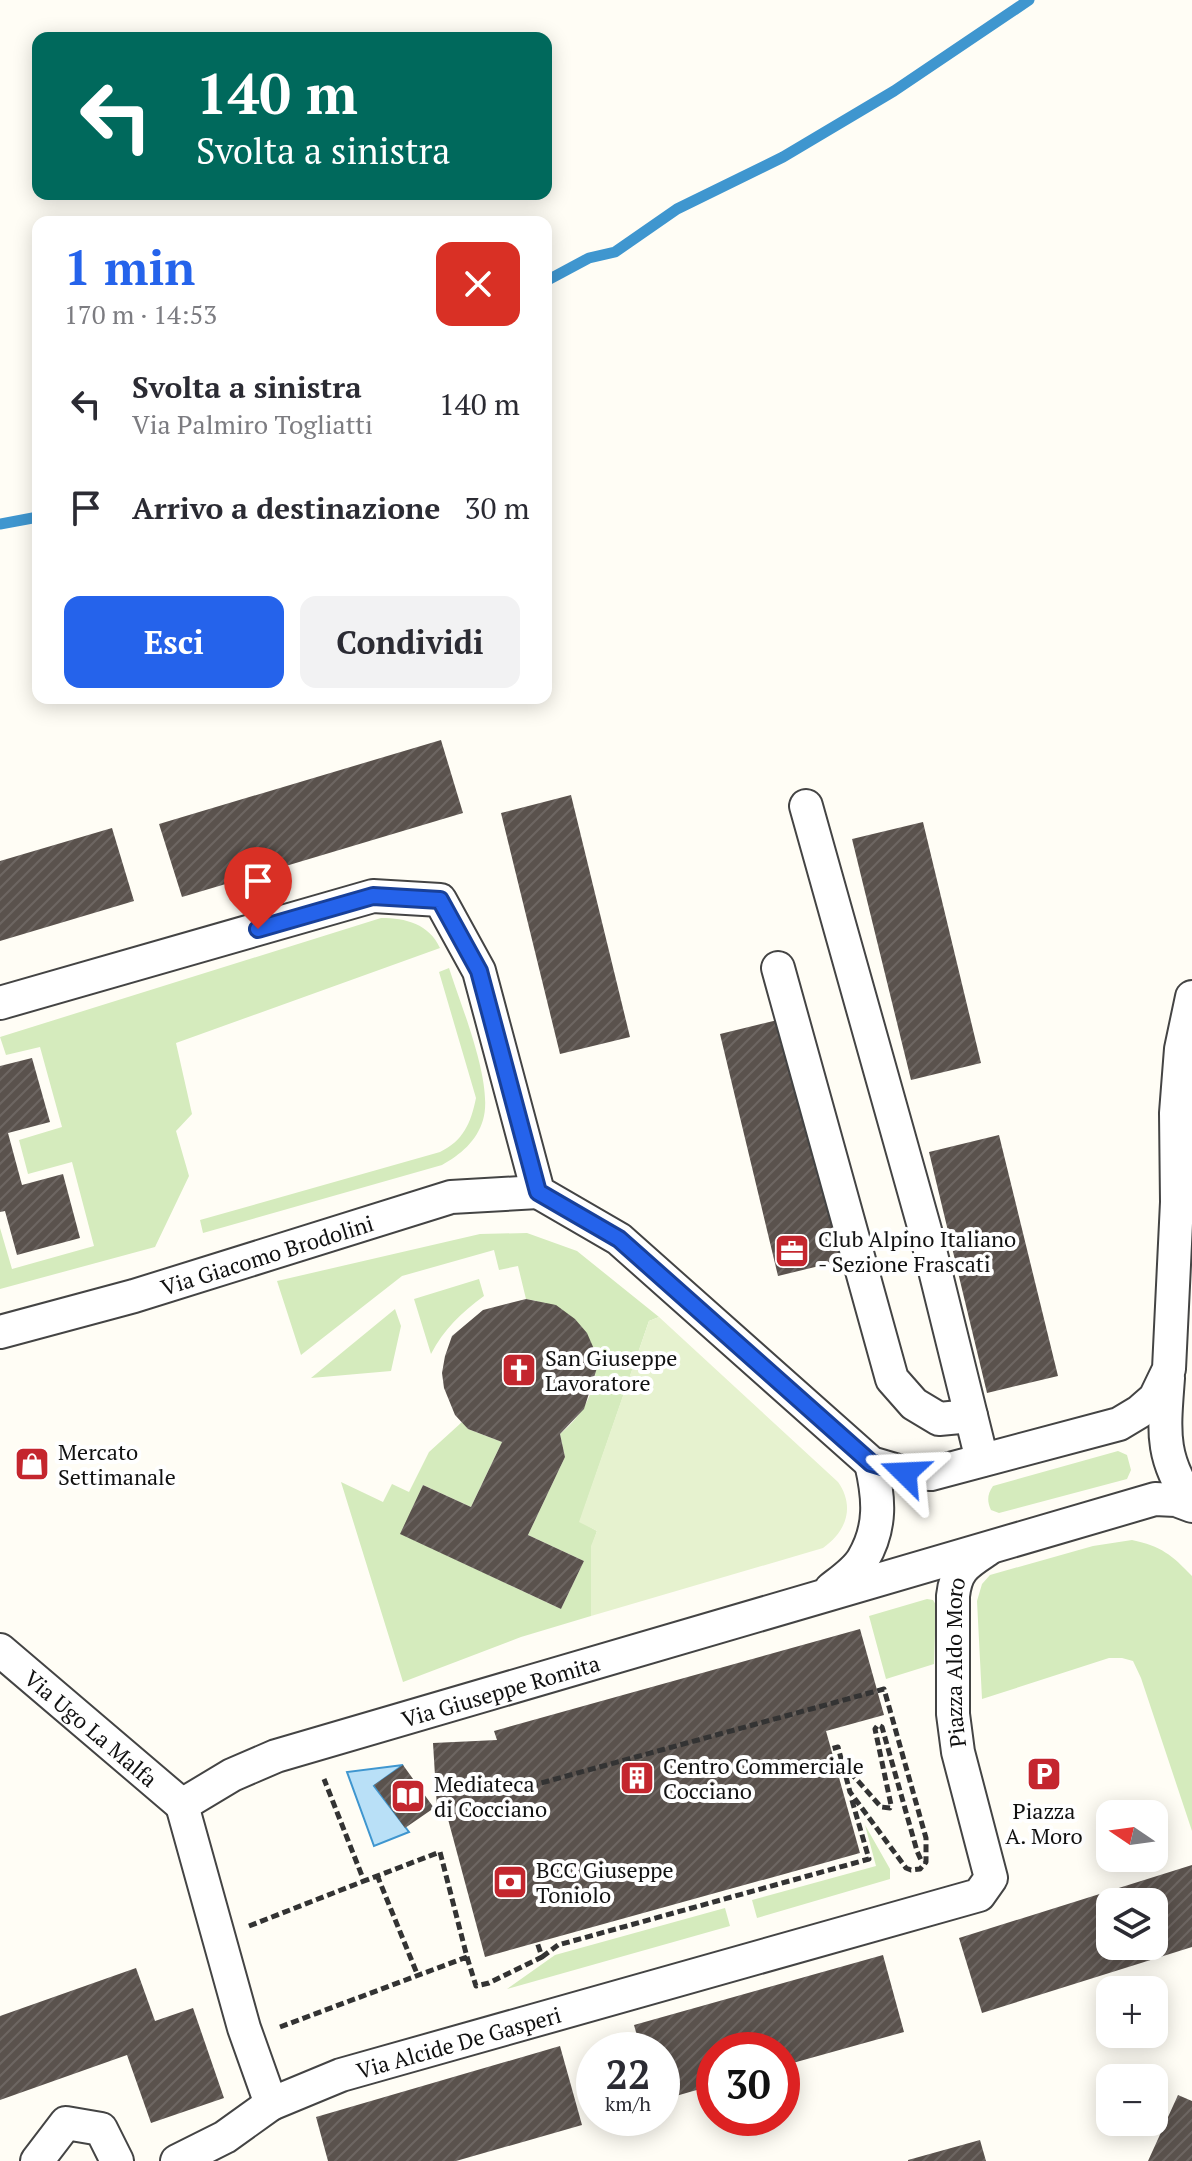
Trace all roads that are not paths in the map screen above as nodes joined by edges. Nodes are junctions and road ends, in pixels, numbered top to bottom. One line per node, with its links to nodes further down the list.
1 (806, 806): 8 (street)
2 (778, 968): 8 (street)
3 (1192, 997): 7 (street, Via Giuseppe Romita)
4 (0, 1003): 5 (street)
5 (538, 1192): 6 (street, Via Giacomo Brodolini); 10 (street)
6 (0, 1332)
7 (1169, 1369): 9 (street, Via Giuseppe Romita); 11 (street, Via Giuseppe Romita)
8 (971, 1416): 9 (street)
9 (982, 1460): 10 (street, Via Giuseppe Romita)
10 (871, 1463): 13 (street, Via Giuseppe Romita)
11 (1192, 1505): 12 (street, Via Giuseppe Romita)
12 (987, 1550): 13 (street, Via Giuseppe Romita); 16 (street, Piazza Aldo Moro)
13 (826, 1594): 15 (street, Via Giuseppe Romita)
14 (0, 1650): 15 (street, Via Ugo La Malfa)
15 (182, 1805): 17 (street)
16 (950, 1902): 17 (street, Via Alcide De Gasperi)
17 (271, 2104): 20 (street, Via Alcide De Gasperi)
18 (37, 2161): 19 (street)
19 (117, 2161)
20 (177, 2161)

